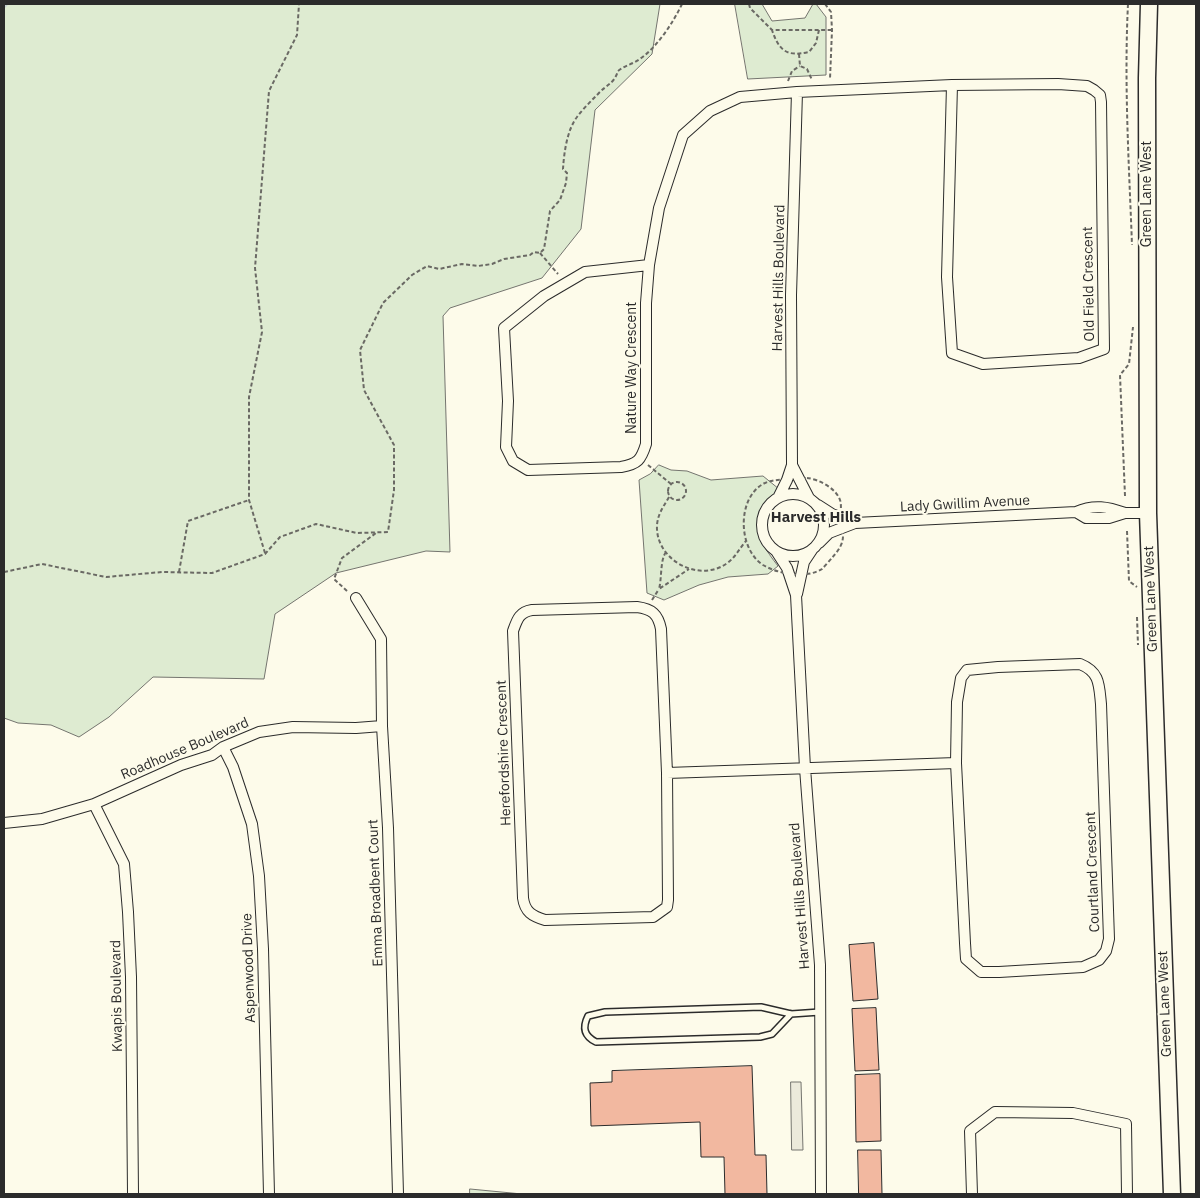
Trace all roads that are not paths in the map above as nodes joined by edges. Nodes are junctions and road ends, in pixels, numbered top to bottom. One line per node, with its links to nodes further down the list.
1 (1149, 4): 8 (main road, Green Lane West)
2 (952, 85): 2 (street, Old Field Crescent); 3 (street, Old Field Crescent)
3 (797, 92): 4 (street, Nature Way Crescent); 5 (street, Harvest Hills Boulevard)
4 (649, 265): 4 (street, Nature Way Crescent)
5 (792, 465): 6 (street, Harvest Hills Boulevard); 7 (street, Harvest Hills Boulevard)
6 (778, 498): 7 (street); 11 (street)
7 (814, 502): 9 (street, Lady Gwillim Avenue); 10 (street)
8 (1148, 513): 9 (street, Lady Gwillim Avenue); 29 (main road, Green Lane West)
9 (841, 522): 10 (street)
10 (815, 546): 11 (street); 12 (street, Harvest Hills Boulevard)
11 (776, 551): 12 (street, Harvest Hills Boulevard)
12 (796, 595): 17 (street, Harvest Hills Boulevard)
13 (356, 598): 14 (street, Emma Broadbent Court)
14 (382, 726): 15 (street, Roadhouse Boulevard); 25 (street, Emma Broadbent Court)
15 (223, 747): 19 (street, Roadhouse Boulevard); 24 (street, Aspenwood Drive)
16 (956, 763): 16 (street, Courtland Crescent); 17 (street)
17 (805, 768): 18 (street); 21 (street, Harvest Hills Boulevard)
18 (667, 773): 18 (street, Herefordshire Crescent)
19 (94, 804): 20 (street, Roadhouse Boulevard); 23 (street, Kwapis Boulevard)
20 (4, 823)
21 (820, 1012): 22 (lane); 26 (street, Harvest Hills Boulevard)
22 (790, 1014): 22 (lane)
23 (133, 1194)
24 (270, 1194)
25 (398, 1194)
26 (821, 1194)
27 (972, 1194): 28 (street)
28 (1127, 1194)
29 (1172, 1194)

